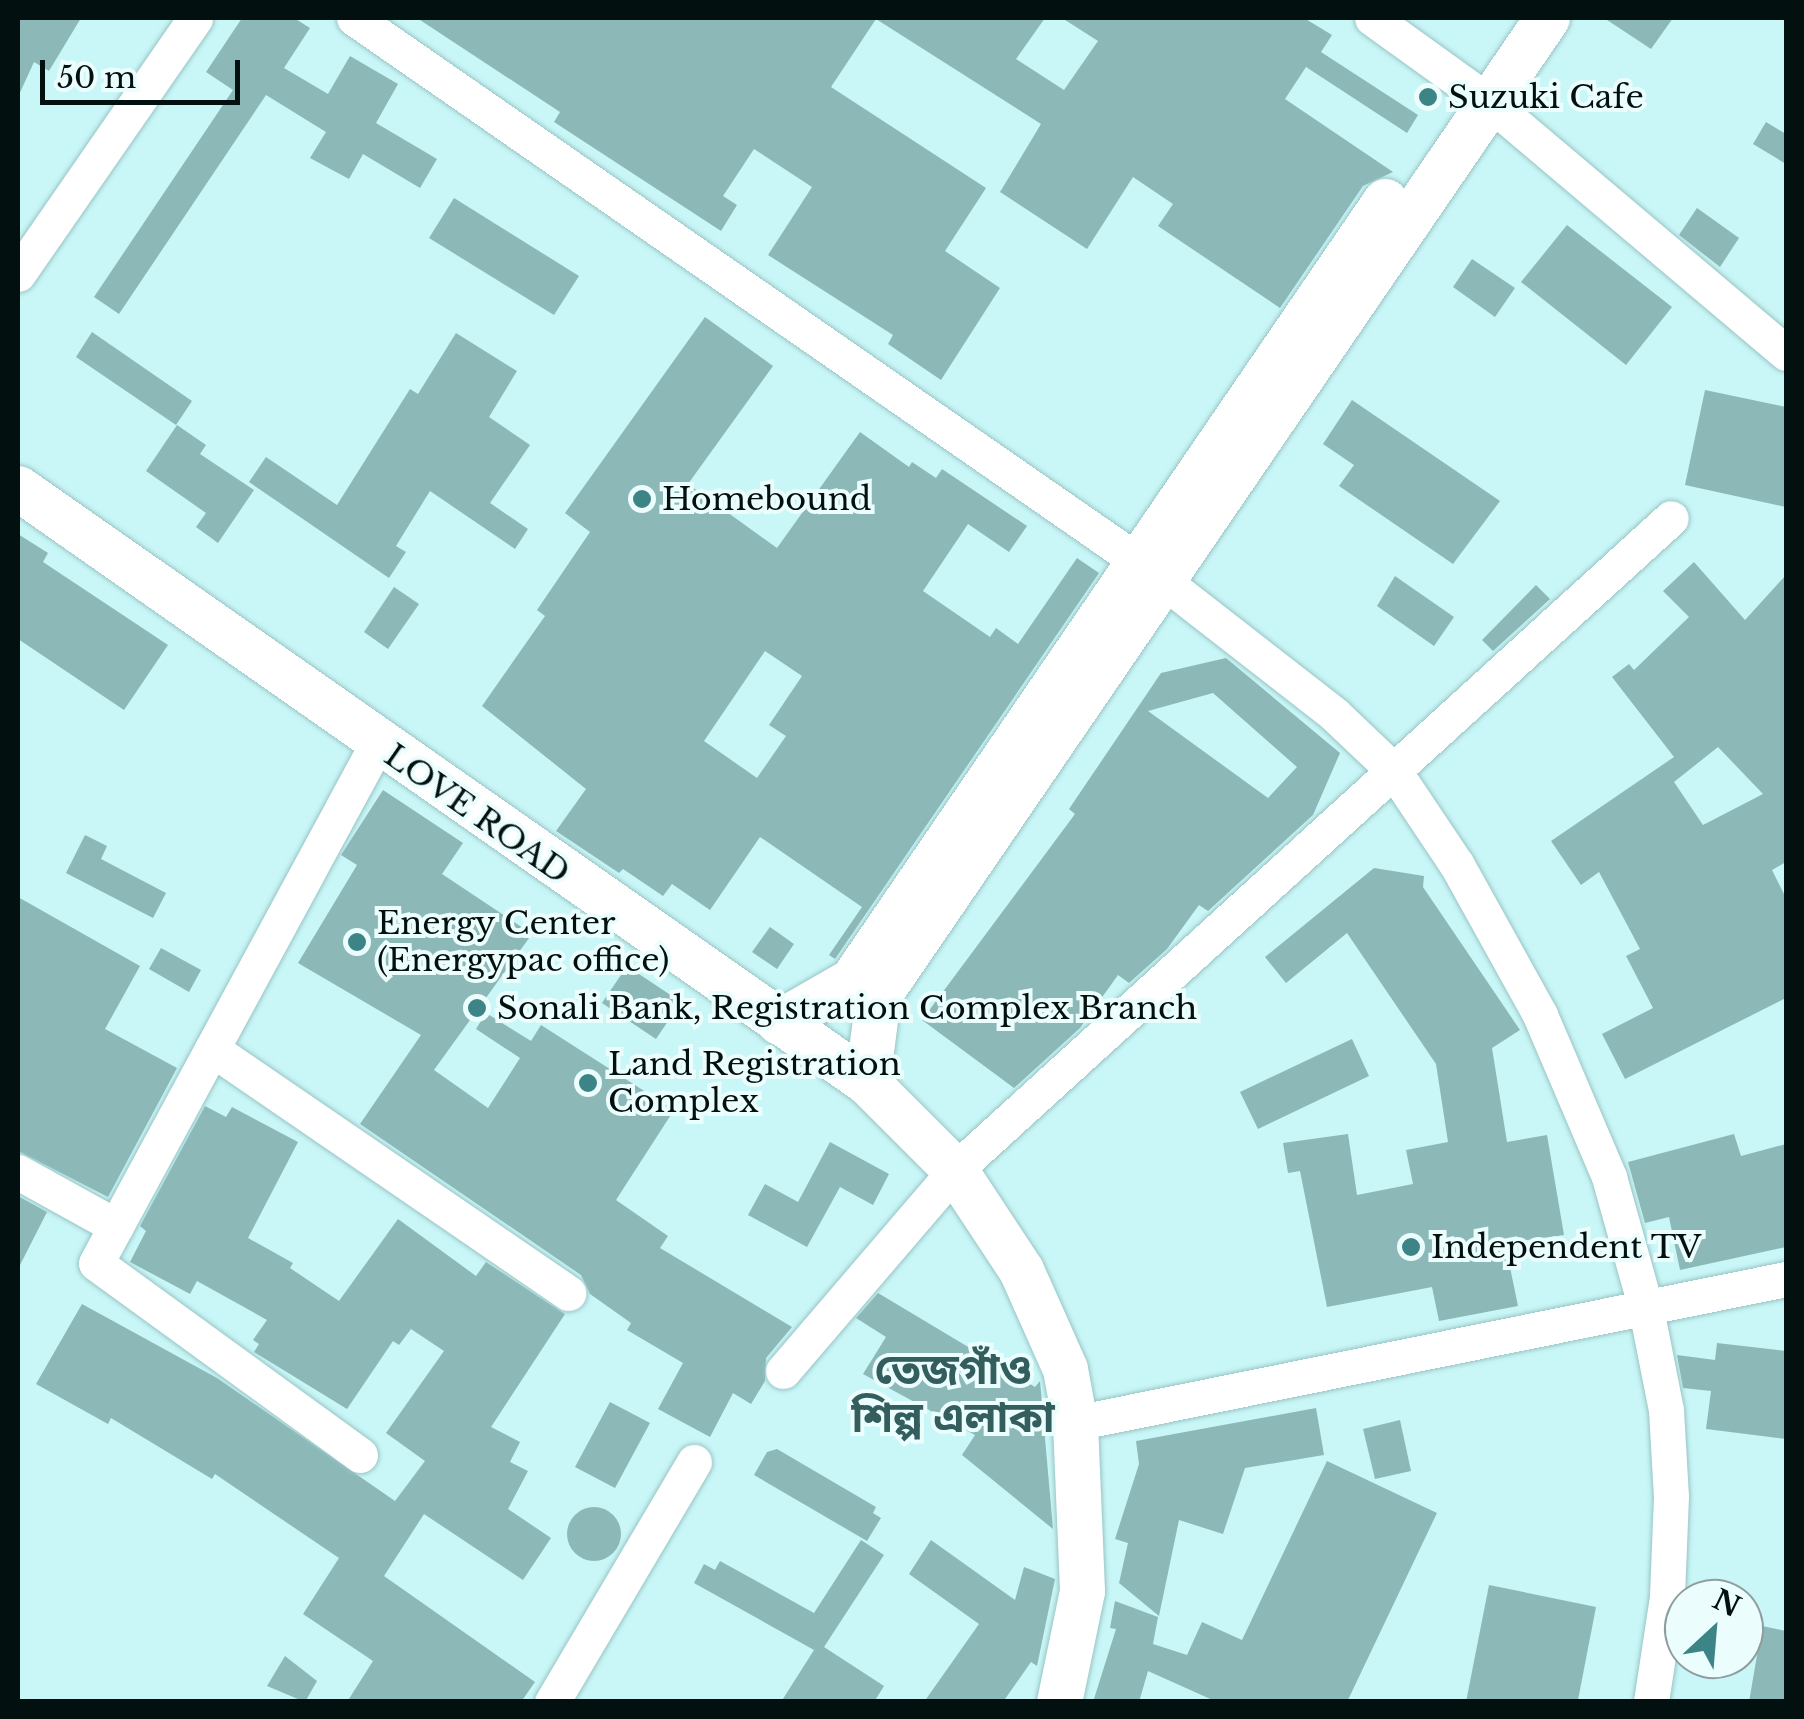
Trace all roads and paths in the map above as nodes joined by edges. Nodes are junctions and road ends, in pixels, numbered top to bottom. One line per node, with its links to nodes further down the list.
1 (194, 18): 7 (street)
2 (354, 18): 11 (street)
3 (1372, 18): 6 (street)
4 (1510, 18): 6 (main road)
5 (1548, 18): 6 (main road)
6 (1477, 92): 8 (street); 11 (main road)
7 (18, 274)
8 (1786, 353)
9 (18, 488): 12 (main road, LOVE ROAD)
10 (1671, 518): 13 (street)
11 (1152, 572): 13 (street); 14 (main road)
12 (377, 744): 15 (main road, LOVE ROAD); 16 (street)
13 (1394, 771): 18 (street); 23 (street)
14 (865, 988): 15 (main road); 17 (main road)
15 (780, 1022): 17 (main road, LOVE ROAD)
16 (212, 1049): 20 (street); 22 (street)
17 (867, 1082): 18 (main road, LOVE ROAD)
18 (955, 1170): 24 (street); 25 (main road, LOVE ROAD)
19 (18, 1172): 20 (street)
20 (116, 1226): 26 (street)
21 (1786, 1279): 23 (street)
22 (569, 1294)
23 (1646, 1309): 25 (street); 30 (street)
24 (783, 1370)
25 (1075, 1423): 29 (main road, LOVE ROAD)
26 (360, 1456)
27 (694, 1462): 28 (street)
28 (552, 1702)
29 (1059, 1702)
30 (1651, 1702)

